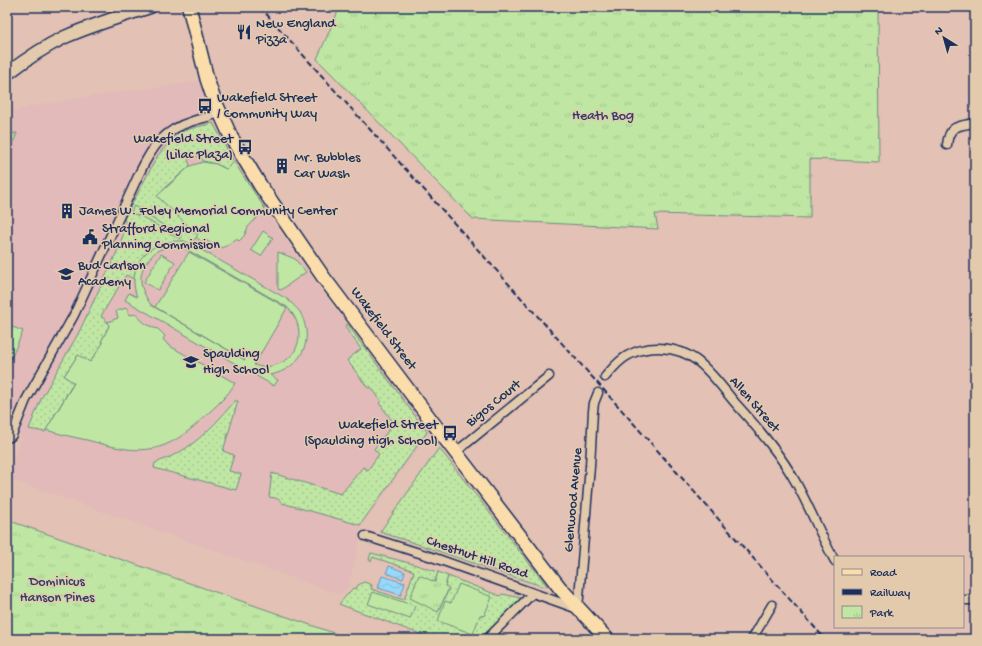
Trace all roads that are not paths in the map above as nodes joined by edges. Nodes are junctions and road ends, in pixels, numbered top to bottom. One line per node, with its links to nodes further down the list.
1 (150, 7): 3 (street)
2 (189, 7): 4 (main road, Wakefield Street)
3 (7, 74)
4 (220, 112): 10 (street); 11 (main road, Wakefield Street)
5 (975, 123): 6 (street)
6 (947, 145)
7 (549, 376): 11 (street, Bigos Court)
8 (606, 377): 13 (street, Allen Street)
9 (598, 393): 18 (street, Glenwood Avenue)
10 (7, 438)
11 (456, 452): 18 (main road, Wakefield Street)
12 (365, 536): 14 (street, Chestnut Hill Road)
13 (834, 559)
14 (533, 593): 18 (street, Chestnut Hill Road); 19 (street)
15 (964, 600): 16 (street)
16 (975, 600)
17 (772, 605): 21 (street)
18 (578, 609): 20 (main road, Wakefield Street)
19 (487, 639)
20 (607, 639)
21 (752, 639)

